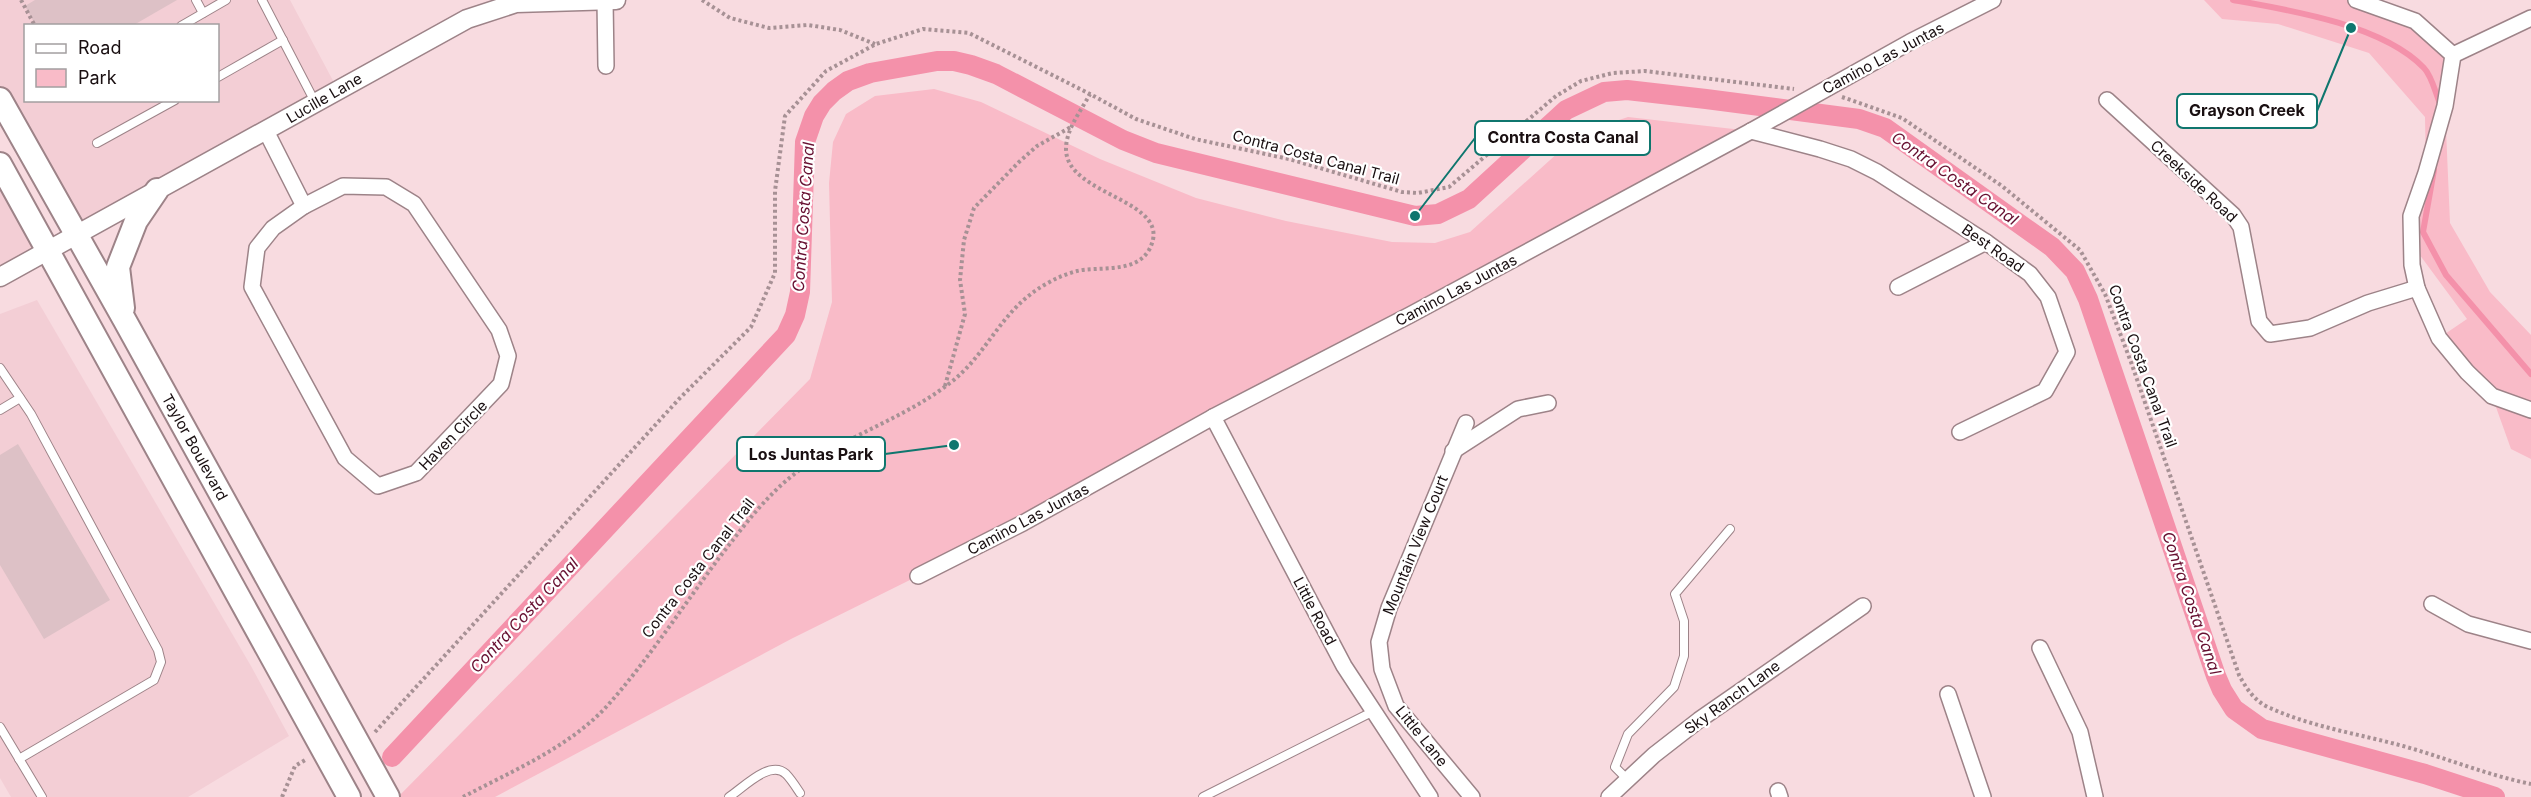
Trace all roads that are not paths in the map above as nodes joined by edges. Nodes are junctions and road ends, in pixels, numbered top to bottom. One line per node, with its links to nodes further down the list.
1 (196, 0): 8 (lane)
2 (226, 0): 8 (lane)
3 (262, 0): 11 (lane)
4 (605, 0): 5 (street, Lucille Lane); 13 (street); 18 (street, Lucille Lane)
5 (616, 0)
6 (1993, 0): 20 (street, Camino Las Juntas)
7 (2356, 0): 12 (street)
8 (203, 13): 10 (lane)
9 (2531, 18): 12 (street)
10 (184, 24)
11 (283, 40): 14 (lane); 18 (lane)
12 (2453, 55): 30 (street)
13 (606, 66)
14 (219, 75)
15 (0, 99): 25 (main road, Taylor Boulevard)
16 (2107, 100): 30 (street, Creekside Road)
17 (171, 102): 21 (lane)
18 (316, 103): 19 (street, Lucille Lane)
19 (266, 131): 23 (street, Lucille Lane); 24 (street)
20 (1751, 131): 26 (street, Best Road); 37 (street, Camino Las Juntas)
21 (97, 143)
22 (0, 164): 27 (main road)
23 (157, 190): 25 (street, Lucille Lane); 31 (main road)
24 (304, 206): 24 (street, Haven Circle)
25 (76, 233): 27 (street, Lucille Lane); 31 (main road, Taylor Boulevard)
26 (1986, 242): 29 (street); 39 (street, Best Road)
27 (47, 248): 28 (street, Lucille Lane); 55 (main road)
28 (0, 277)
29 (1898, 287)
30 (2417, 288): 36 (street)
31 (124, 319): 56 (main road, Taylor Boulevard)
32 (0, 368): 33 (lane)
33 (20, 398): 35 (lane); 51 (lane)
34 (1548, 403): 40 (street)
35 (0, 410)
36 (2531, 410)
37 (1213, 417): 42 (street, Camino Las Juntas); 49 (street, Little Road)
38 (1466, 423): 40 (street, Mountain View Court)
39 (1960, 432)
40 (1453, 451): 47 (street, Mountain View Court)
41 (1730, 529): 52 (lane)
42 (918, 576)
43 (2432, 604): 45 (street)
44 (1863, 606): 52 (street, Sky Ranch Lane)
45 (2531, 641)
46 (2040, 648): 63 (street)
47 (1382, 669): 60 (street, Little Lane)
48 (1948, 694): 62 (street)
49 (1374, 711): 58 (lane); 59 (street, Little Road)
50 (0, 727): 51 (lane)
51 (19, 759): 54 (lane)
52 (1628, 780): 61 (street, Sky Ranch Lane)
53 (800, 793): 57 (lane)
54 (42, 797)
55 (349, 797)
56 (388, 797)
57 (729, 797)
58 (1203, 797)
59 (1430, 797)
60 (1472, 797)
61 (1609, 797)
62 (1983, 797)
63 (2092, 797)

